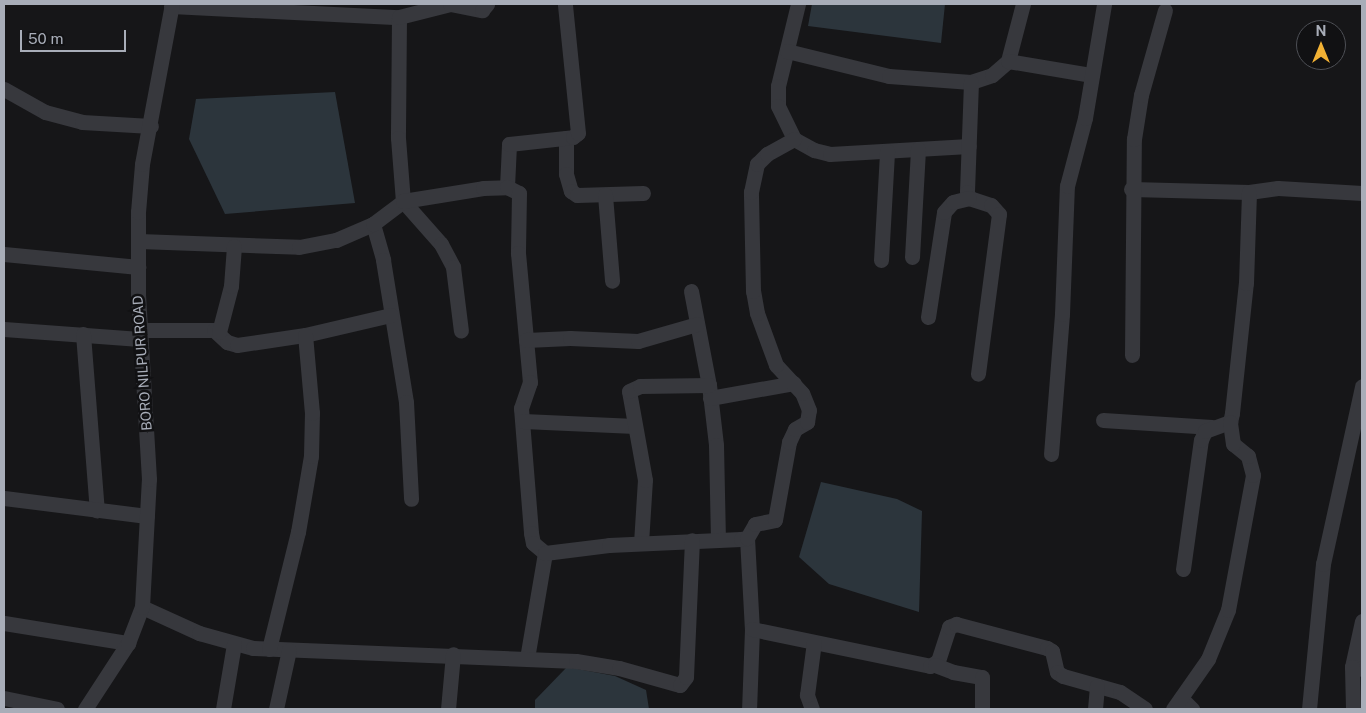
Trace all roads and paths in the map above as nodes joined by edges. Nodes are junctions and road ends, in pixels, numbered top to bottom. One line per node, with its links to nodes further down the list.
1 (487, 4): 9 (street)
2 (565, 4): 16 (street)
3 (798, 4): 10 (street)
4 (1023, 4): 11 (street)
5 (1104, 4): 12 (street)
6 (172, 5): 7 (street); 15 (street, BORO NILPUR ROAD)
7 (309, 9): 9 (street)
8 (1165, 10): 22 (street)
9 (399, 17): 28 (street)
10 (787, 51): 13 (street); 17 (street)
11 (1008, 61): 12 (street); 13 (street)
12 (1092, 75): 58 (street)
13 (971, 82): 18 (street)
14 (4, 89): 15 (street)
15 (151, 126): 30 (street, BORO NILPUR ROAD)
16 (566, 138): 21 (street); 26 (street)
17 (794, 139): 20 (street); 50 (street)
18 (969, 146): 19 (street); 27 (street)
19 (918, 149): 20 (street); 33 (street)
20 (887, 151): 34 (street)
21 (507, 187): 28 (street); 47 (street)
22 (1131, 190): 23 (street); 48 (street)
23 (1249, 192): 25 (street); 55 (street)
24 (643, 193): 26 (street)
25 (1362, 193)
26 (606, 195): 36 (street)
27 (969, 198): 39 (street); 49 (street)
28 (403, 201): 29 (street); 42 (street)
29 (373, 224): 31 (street); 38 (street)
30 (139, 240): 31 (street); 35 (street, BORO NILPUR ROAD)
31 (234, 246): 43 (street)
32 (4, 254): 35 (street)
33 (912, 258)
34 (881, 260)
35 (138, 267): 45 (street, BORO NILPUR ROAD)
36 (612, 281)
37 (691, 291): 40 (street)
38 (391, 315): 46 (street); 60 (street)
39 (928, 317)
40 (697, 324): 47 (street); 52 (street)
41 (4, 329): 44 (street)
42 (461, 331)
43 (219, 332): 45 (street); 46 (street)
44 (83, 334): 45 (street); 61 (street)
45 (140, 335): 62 (street, BORO NILPUR ROAD)
46 (305, 335): 76 (street)
47 (526, 340): 54 (street)
48 (1132, 355)
49 (978, 374)
50 (794, 383): 52 (street); 63 (street)
51 (1362, 386): 96 (street)
52 (710, 391): 56 (street); 65 (street)
53 (1103, 420): 57 (street)
54 (523, 422): 56 (street); 67 (street)
55 (1230, 422): 57 (street); 84 (street)
56 (635, 426): 66 (street)
57 (1212, 427): 68 (street)
58 (1051, 454)
59 (4, 498): 61 (street)
60 (411, 499)
61 (97, 510): 62 (street)
62 (147, 516): 69 (street, BORO NILPUR ROAD)
63 (748, 538): 65 (street); 72 (street)
64 (692, 540): 65 (street); 66 (street); 79 (street)
65 (718, 540)
66 (641, 543): 67 (street)
67 (545, 552): 79 (street)
68 (1183, 568)
69 (142, 607): 74 (street, BORO NILPUR ROAD); 75 (street)
70 (1362, 622): 81 (street)
71 (4, 623): 74 (street)
72 (752, 628): 73 (street); 90 (street)
73 (814, 642): 80 (street); 91 (street)
74 (128, 643): 86 (street, BORO NILPUR ROAD)
75 (234, 644): 76 (street); 87 (street)
76 (269, 648): 77 (street)
77 (289, 650): 78 (street); 88 (street)
78 (453, 654): 79 (street); 89 (street)
79 (527, 658)
80 (935, 665): 82 (street); 92 (street)
81 (1357, 668): 97 (street)
82 (1097, 686): 93 (street); 94 (street)
83 (4, 698): 85 (street)
84 (1177, 704): 95 (street)
85 (58, 709)
86 (85, 709)
87 (223, 709)
88 (276, 709)
89 (448, 709)
90 (749, 709)
91 (812, 709)
92 (982, 709)
93 (1095, 709)
94 (1145, 709)
95 (1192, 709)
96 (1309, 709)
97 (1353, 709)

